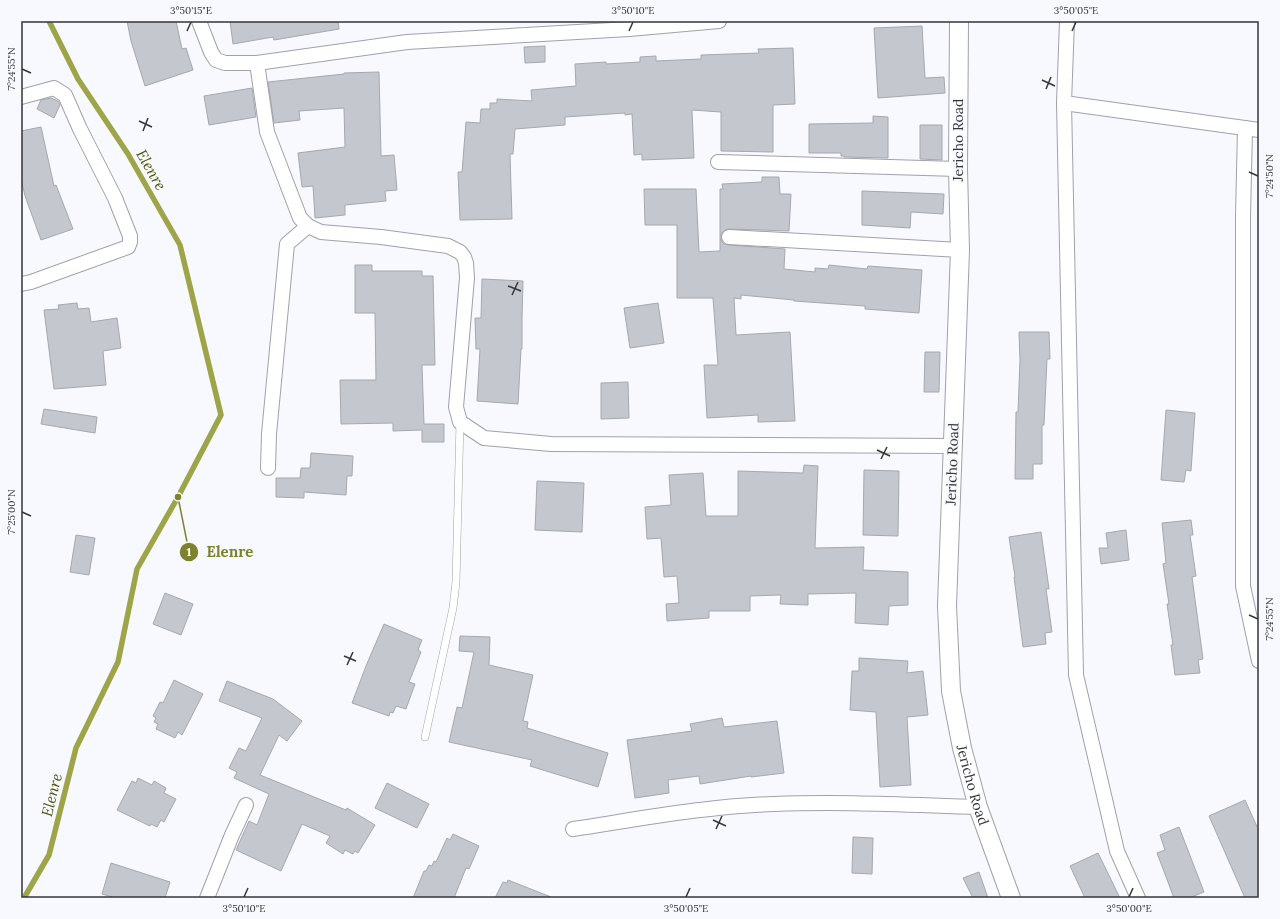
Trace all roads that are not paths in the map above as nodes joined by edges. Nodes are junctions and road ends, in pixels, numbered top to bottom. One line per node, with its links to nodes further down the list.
1 (199, 21): 5 (street)
2 (719, 21): 5 (street)
3 (959, 21): 11 (street, Jericho Road)
4 (1067, 21): 7 (street)
5 (257, 63): 12 (street)
6 (21, 97): 15 (street)
7 (1064, 103): 8 (street); 26 (street)
8 (1245, 128): 9 (street); 19 (street)
9 (1259, 130)
10 (718, 162): 11 (street)
11 (958, 168): 14 (street, Jericho Road)
12 (308, 226): 16 (street); 18 (street)
13 (730, 237): 14 (street)
14 (960, 250): 17 (street, Jericho Road)
15 (21, 284)
16 (460, 422): 17 (street); 20 (lane)
17 (953, 446): 22 (street, Jericho Road)
18 (268, 468)
19 (1259, 661)
20 (425, 737)
21 (246, 805): 24 (street)
22 (978, 807): 23 (street); 25 (street, Jericho Road)
23 (573, 829)
24 (207, 898)
25 (1011, 898)
26 (1138, 898)

